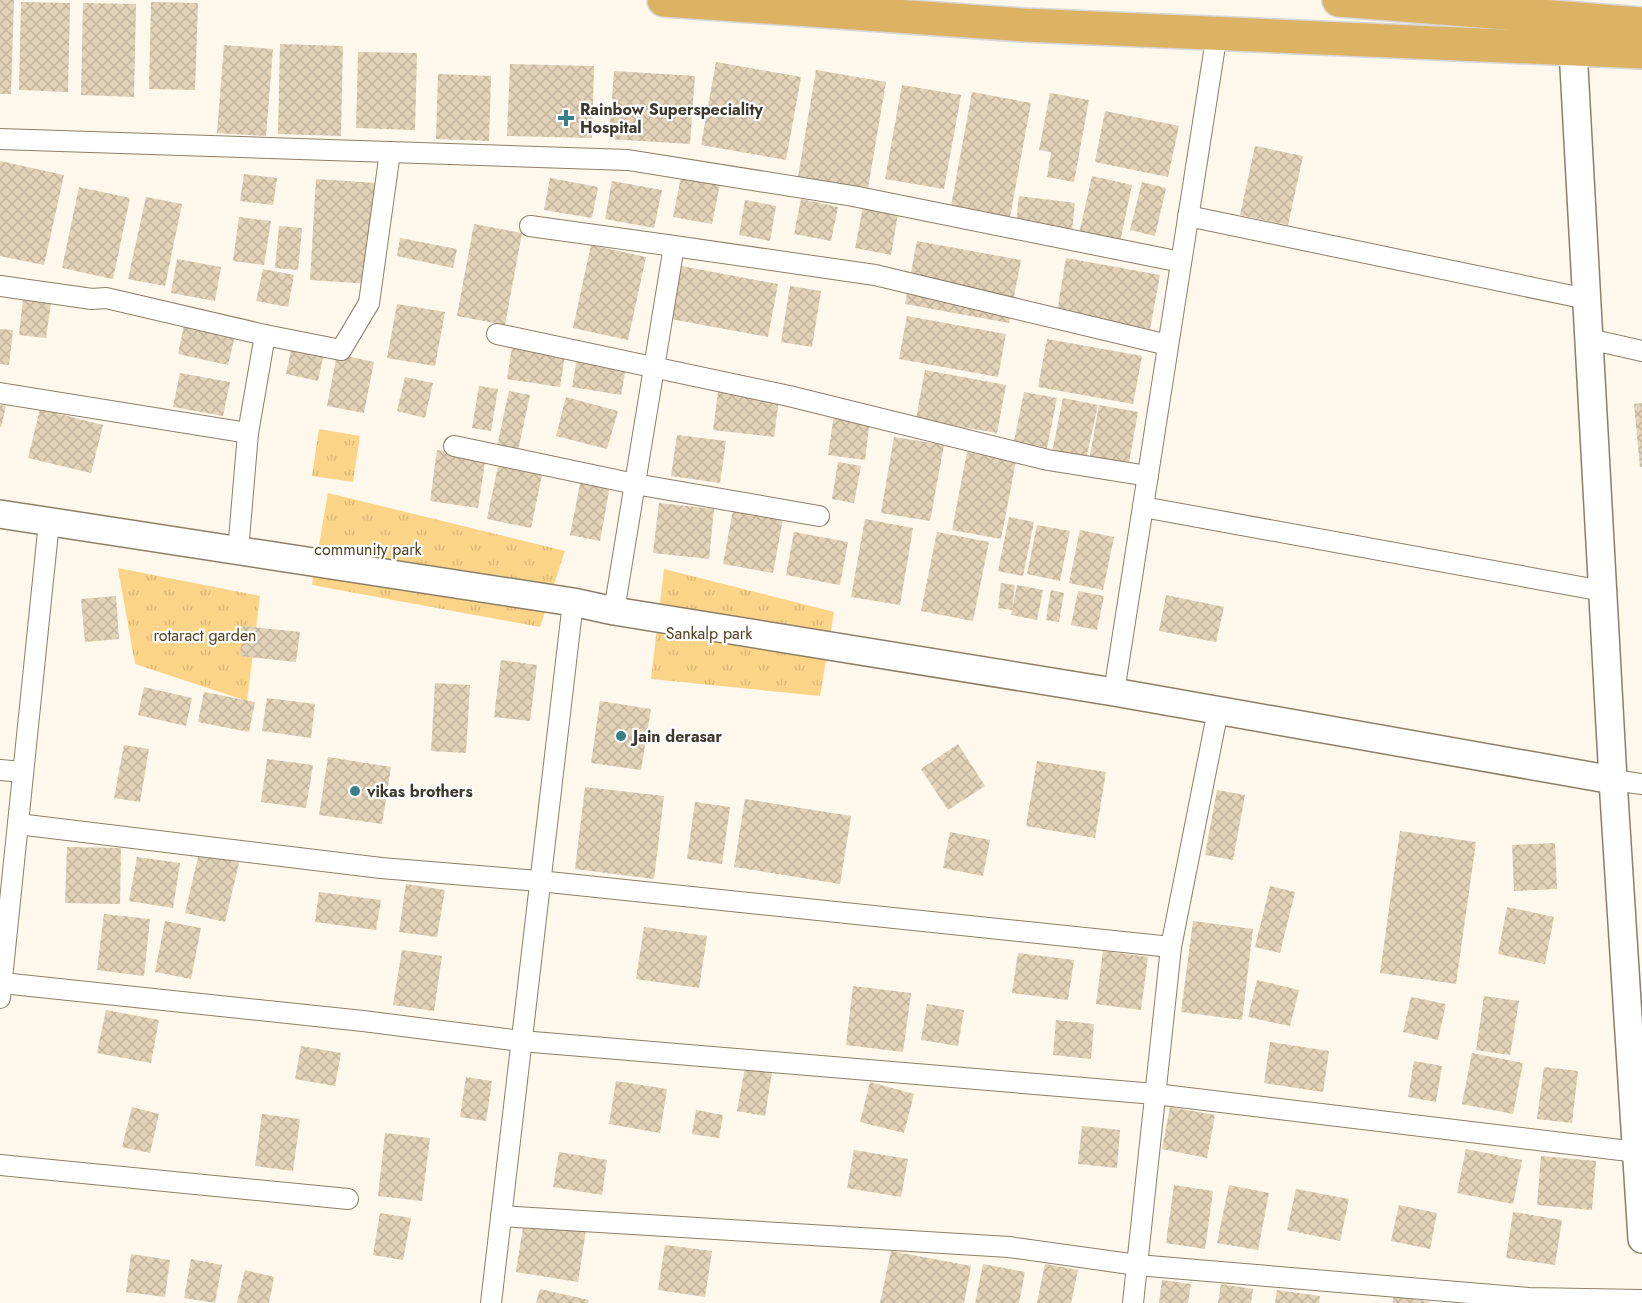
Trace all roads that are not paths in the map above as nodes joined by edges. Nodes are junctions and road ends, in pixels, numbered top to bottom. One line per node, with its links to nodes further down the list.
1 (664, 0): 3 (highway)
2 (1339, 0): 4 (highway)
3 (1014, 12): 5 (highway)
4 (1642, 24)
5 (1217, 33): 6 (highway); 10 (street)
6 (1573, 49): 7 (highway); 15 (main road)
7 (1642, 52)
8 (0, 139): 9 (street)
9 (390, 152): 13 (street); 17 (street)
10 (1188, 216): 13 (street); 15 (street)
11 (530, 226): 12 (street)
12 (674, 246): 19 (street); 21 (street)
13 (1181, 262): 19 (street)
14 (0, 286): 17 (street)
15 (1587, 299): 18 (main road)
16 (497, 334): 21 (street)
17 (265, 335): 23 (street)
18 (1589, 339): 20 (street); 32 (main road)
19 (1168, 345): 25 (street)
20 (1642, 351)
21 (654, 368): 25 (street); 26 (street)
22 (0, 393): 23 (street)
23 (248, 433): 31 (street)
24 (454, 446): 26 (street)
25 (1148, 476): 27 (street)
26 (635, 484): 29 (street); 34 (street)
27 (1143, 507): 32 (street); 35 (street)
28 (0, 514): 30 (main road)
29 (819, 516)
30 (49, 522): 31 (main road); 38 (street)
31 (238, 551): 33 (main road)
32 (1603, 591): 39 (main road)
33 (573, 602): 34 (main road); 42 (street)
34 (614, 611): 35 (main road)
35 (1114, 692): 36 (main road)
36 (1218, 710): 39 (main road); 43 (street)
37 (0, 770): 38 (street)
38 (23, 772): 41 (street)
39 (1614, 780): 40 (street); 44 (main road)
40 (1642, 784)
41 (18, 824): 42 (street); 45 (street)
42 (539, 881): 43 (street); 46 (street)
43 (1171, 947): 47 (street)
44 (1634, 976): 48 (main road)
45 (1, 990): 46 (street)
46 (521, 1041): 47 (street); 51 (street)
47 (1155, 1094): 48 (street); 53 (street)
48 (1637, 1152): 52 (main road)
49 (0, 1165): 50 (street)
50 (348, 1199)
51 (501, 1216): 53 (street); 55 (street)
52 (1642, 1239)
53 (1137, 1265): 54 (street); 56 (street)
54 (1642, 1300)
55 (491, 1303)
56 (1133, 1303)

